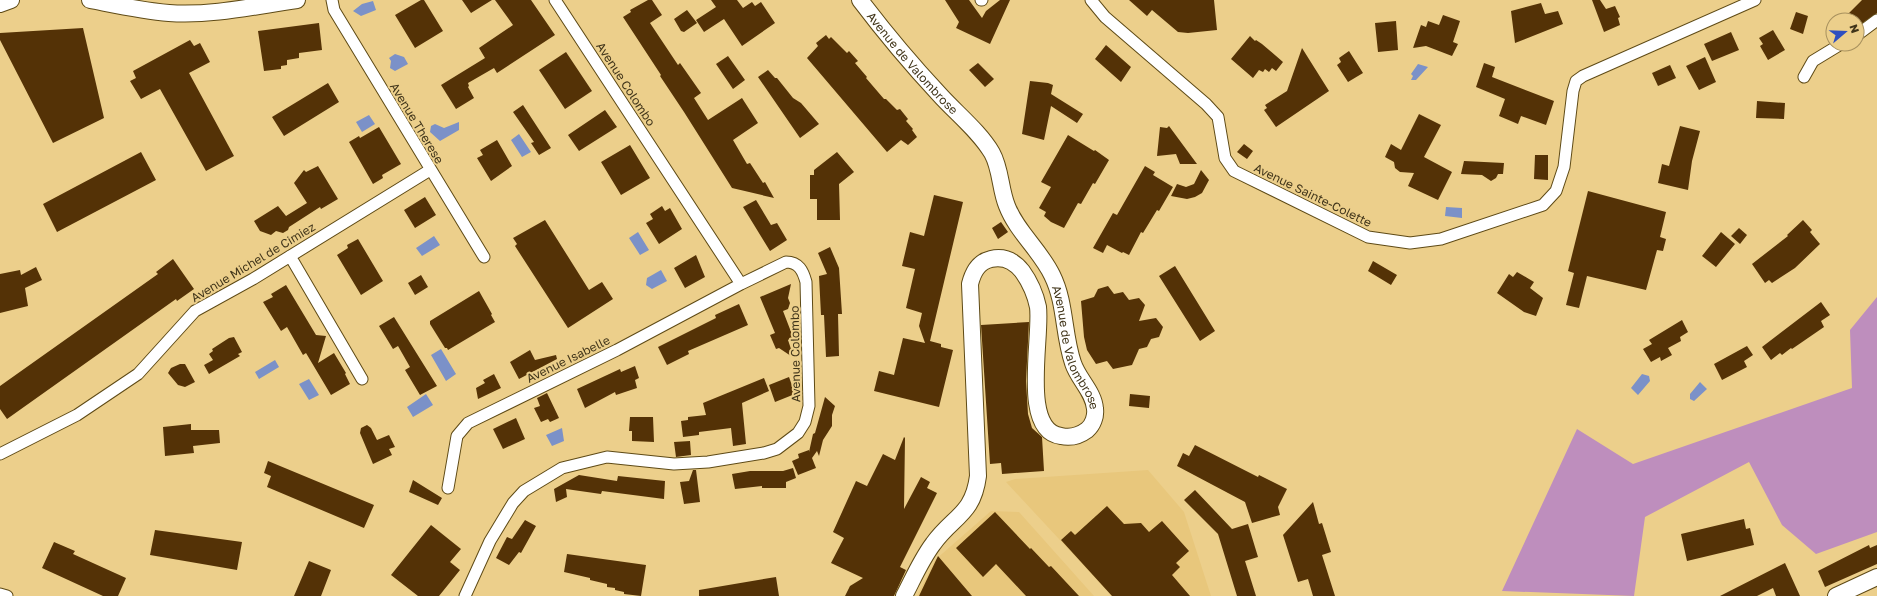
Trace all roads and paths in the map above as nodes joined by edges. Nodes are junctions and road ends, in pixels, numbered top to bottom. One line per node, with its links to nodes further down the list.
1 (11, 0): 9 (main road)
2 (90, 0): 3 (main road)
3 (297, 0)
4 (332, 0): 14 (street, Avenue Therese)
5 (555, 0): 17 (street, Avenue Colombo)
6 (860, 0): 25 (main road, Avenue de Valombrose)
7 (1091, 0): 8 (street, Avenue Sainte-Colette)
8 (1755, 0)
9 (0, 4)
10 (1877, 20): 11 (street)
11 (1865, 29)
12 (1828, 52): 13 (street)
13 (1804, 77)
14 (430, 170): 15 (street, Avenue Michel de Cimiez); 16 (street, Avenue Therese)
15 (290, 256): 18 (street); 19 (street, Avenue Michel de Cimiez)
16 (484, 257)
17 (741, 284): 20 (street, Avenue Isabelle); 24 (street, Avenue Colombo)
18 (362, 379)
19 (0, 454)
20 (448, 488)
21 (1877, 577): 26 (main road)
22 (0, 594): 23 (street)
23 (7, 596)
24 (465, 596)
25 (904, 596)
26 (1836, 596)

